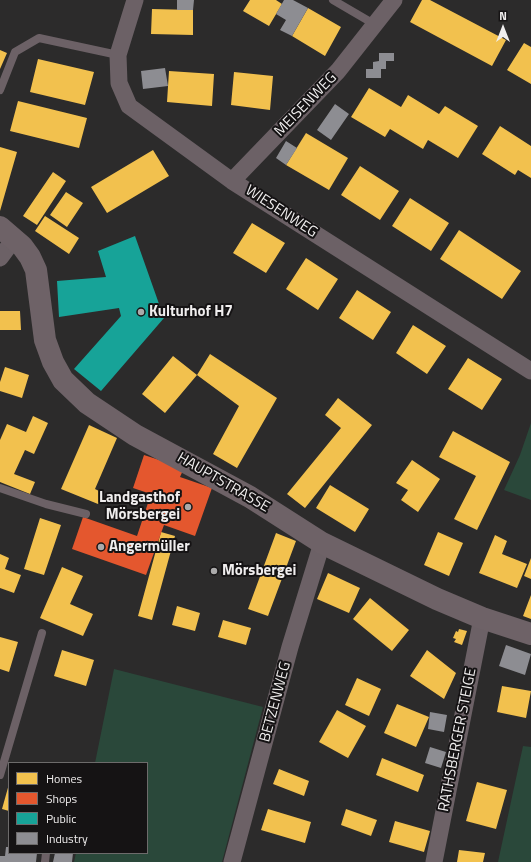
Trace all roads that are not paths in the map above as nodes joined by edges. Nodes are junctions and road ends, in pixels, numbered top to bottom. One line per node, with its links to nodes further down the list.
1 (135, 0): 5 (street, WIESENWEG)
2 (333, 0): 4 (lane)
3 (394, 0): 4 (street, MEISENWEG)
4 (374, 24): 7 (street, MEISENWEG)
5 (118, 55): 6 (lane); 7 (street, WIESENWEG)
6 (0, 90)
7 (232, 180): 10 (street, WIESENWEG)
8 (7, 233): 9 (street); 13 (street, HAUPTSTRASSE)
9 (0, 258)
10 (530, 368)
11 (0, 488): 12 (lane)
12 (86, 514)
13 (322, 543): 14 (street, HAUPTSTRASSE); 18 (street, BETZENWEG)
14 (482, 618): 16 (street, HAUPTSTRASSE); 19 (street, RATHSBERGER STEIGE)
15 (42, 633): 17 (lane)
16 (531, 634)
17 (0, 775)
18 (232, 862)
19 (434, 862)

